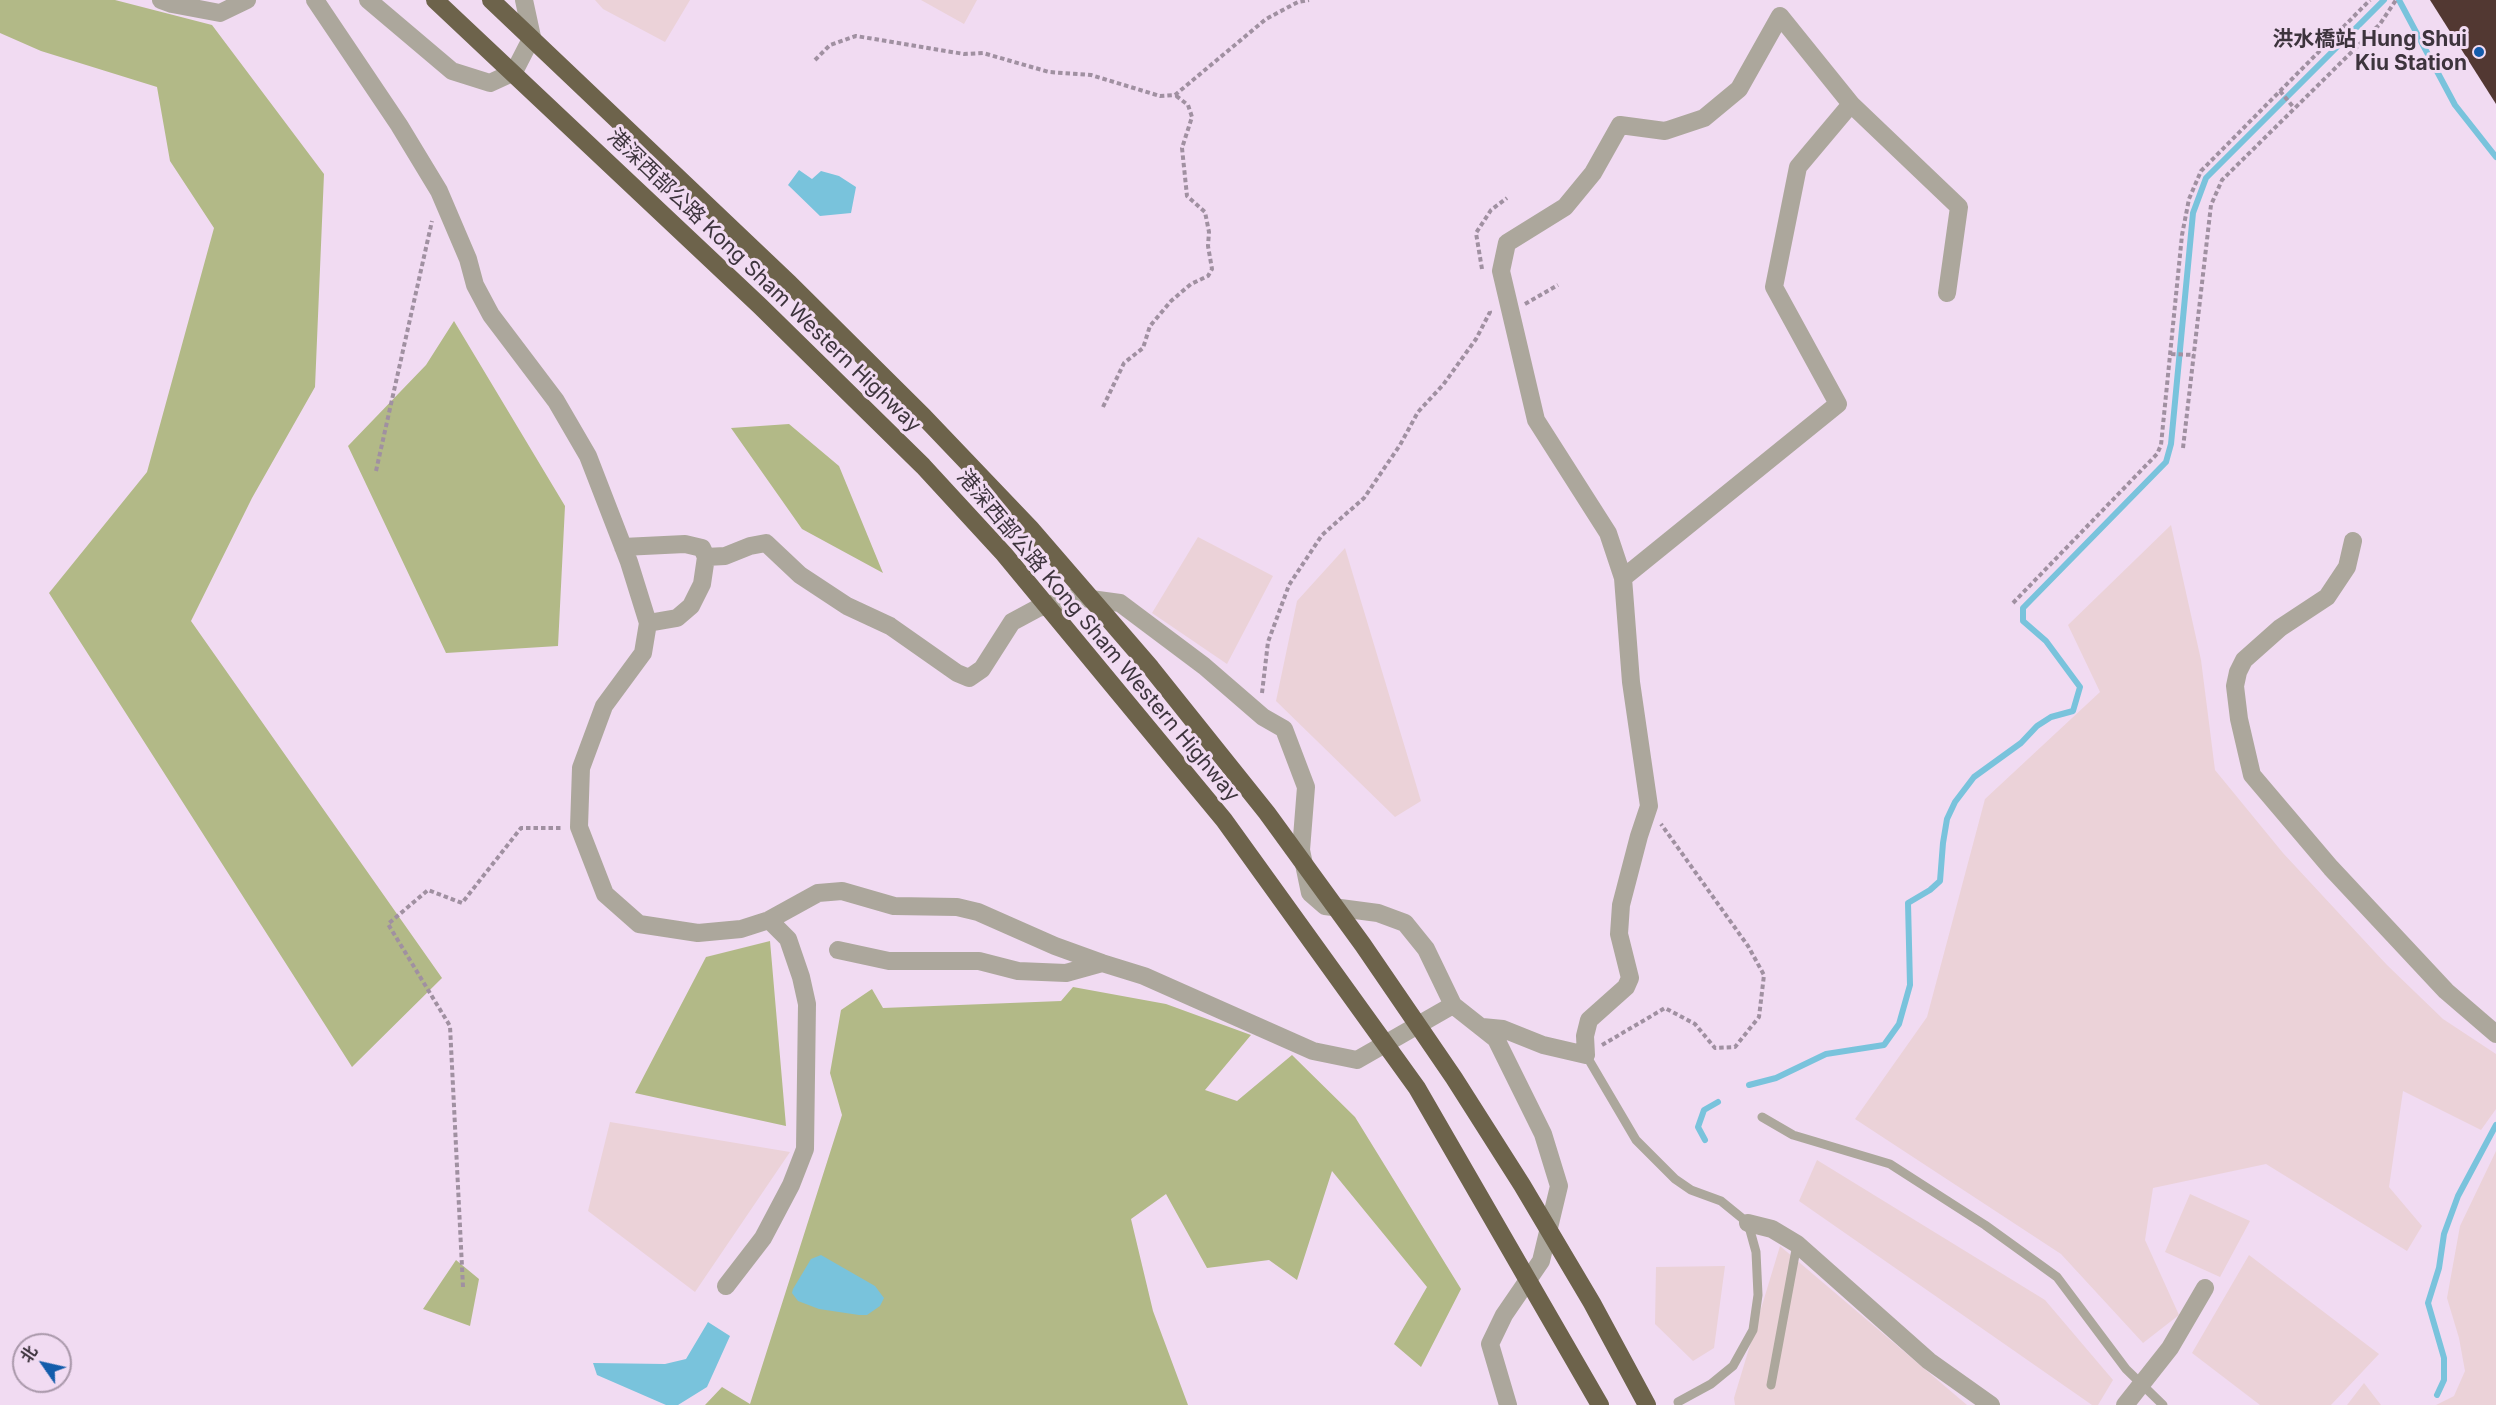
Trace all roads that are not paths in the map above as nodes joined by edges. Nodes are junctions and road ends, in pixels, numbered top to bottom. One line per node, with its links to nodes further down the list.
1 (161, 0): 2 (street)
2 (247, 0)
3 (317, 0): 11 (street)
4 (368, 0): 7 (street)
5 (435, 0): 31 (highway, 港深西部公路 Kong Sham Western Highway)
6 (491, 0): 32 (highway, 港深西部公路 Kong Sham Western Highway)
7 (525, 0)
8 (1851, 104): 9 (street); 13 (street); 13 (street)
9 (1947, 293)
10 (2353, 541): 20 (street)
11 (623, 547): 12 (street); 14 (street)
12 (706, 557): 14 (street); 18 (street)
13 (1623, 578): 21 (street)
14 (648, 623): 15 (street)
15 (769, 920): 17 (street); 25 (street)
16 (838, 950): 17 (street)
17 (1102, 963): 18 (street)
18 (1453, 1005): 19 (street)
19 (1482, 1027): 21 (street); 30 (street)
20 (2496, 1034)
21 (1586, 1054): 23 (lane)
22 (1762, 1117): 28 (lane)
23 (1748, 1223): 24 (street); 29 (lane)
24 (1797, 1244): 27 (lane); 33 (street)
25 (726, 1286)
26 (2205, 1288): 28 (street)
27 (1771, 1385)
28 (2142, 1385): 34 (street); 35 (lane)
29 (1678, 1402)
30 (1508, 1405)
31 (1600, 1405)
32 (1647, 1405)
33 (1991, 1405)
34 (2125, 1405)
35 (2163, 1405)

